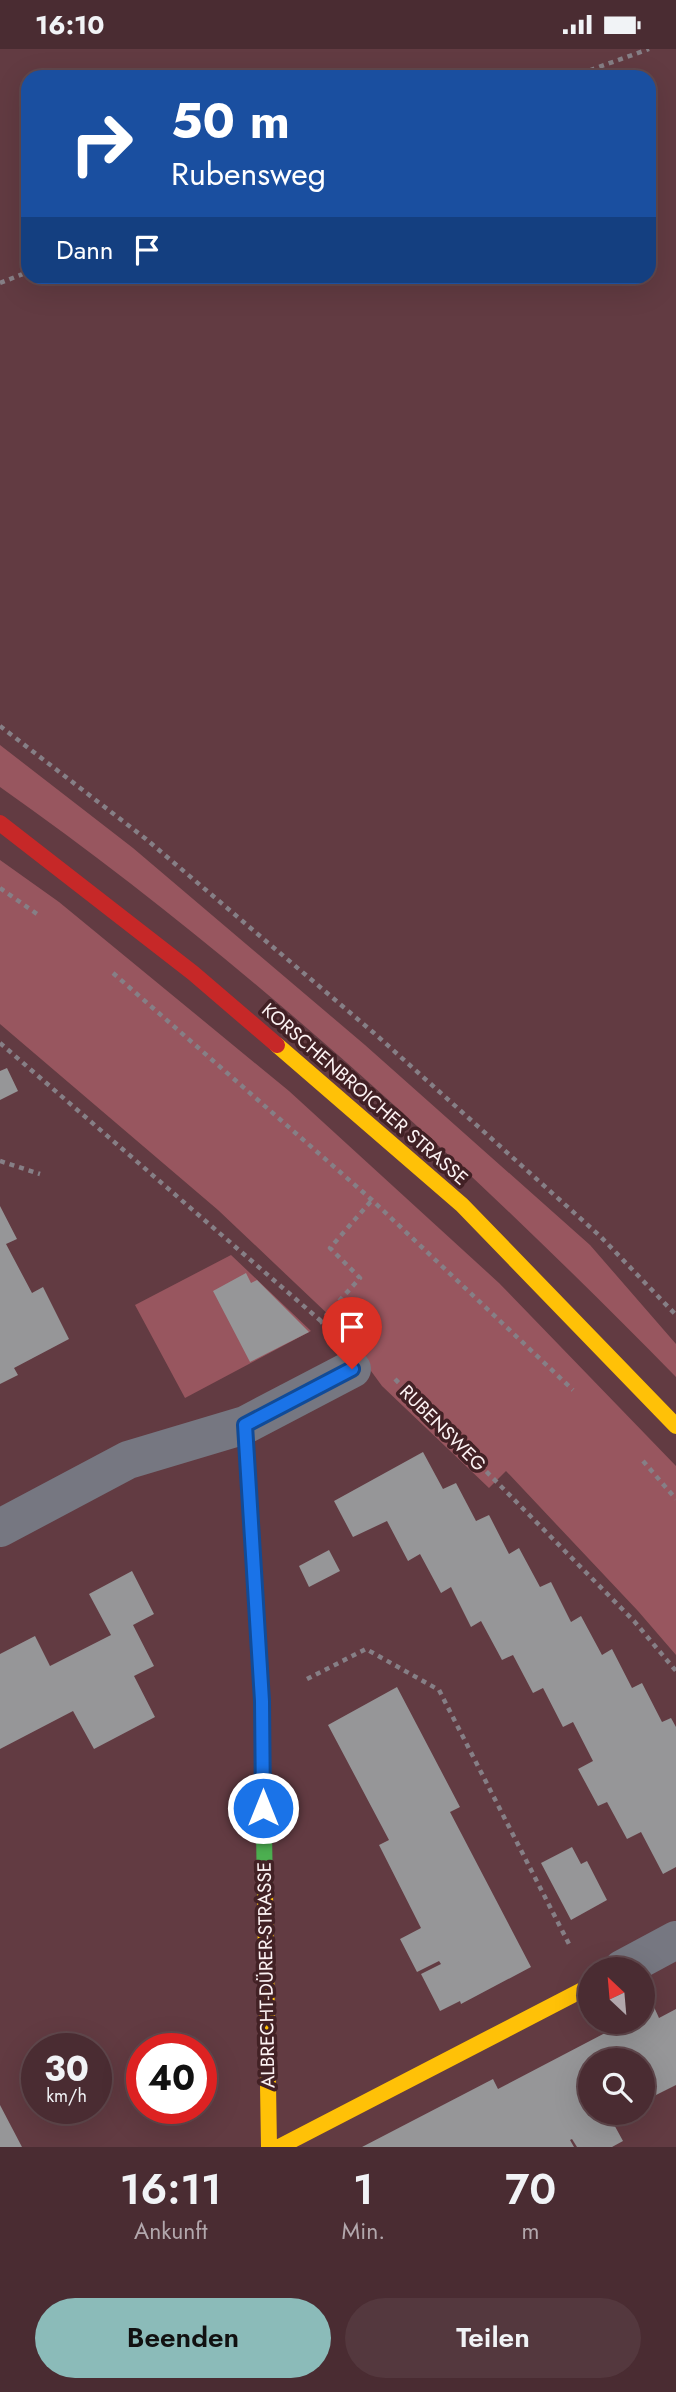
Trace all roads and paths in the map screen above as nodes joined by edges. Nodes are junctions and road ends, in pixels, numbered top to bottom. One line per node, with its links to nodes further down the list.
1 (649, 49): 2 (path)
2 (590, 70)
3 (21, 275): 4 (path)
4 (0, 283)
5 (0, 726): 14 (path)
6 (0, 823): 19 (street, KORSCHENBROICHER STRASSE)
7 (0, 888): 8 (path)
8 (44, 919)
9 (109, 969): 13 (path)
10 (0, 1043): 15 (path)
11 (0, 1161): 12 (path)
12 (40, 1174)
13 (372, 1200): 15 (path); 17 (path)
14 (676, 1315)
15 (321, 1321): 16 (path)
16 (352, 1369): 18 (street); 23 (path, RUBENSWEG)
17 (579, 1395)
18 (245, 1425): 22 (street); 24 (street, ALBRECHT-DÜRER-STRASSE)
19 (676, 1426)
20 (635, 1452): 21 (path)
21 (676, 1499)
22 (0, 1528)
23 (676, 1671)
24 (262, 1701): 26 (path); 29 (street, ALBRECHT-DÜRER-STRASSE)
25 (676, 1940): 27 (street)
26 (571, 1947)
27 (644, 1957)
28 (578, 1992): 30 (street)
29 (269, 2147)
30 (279, 2147)

